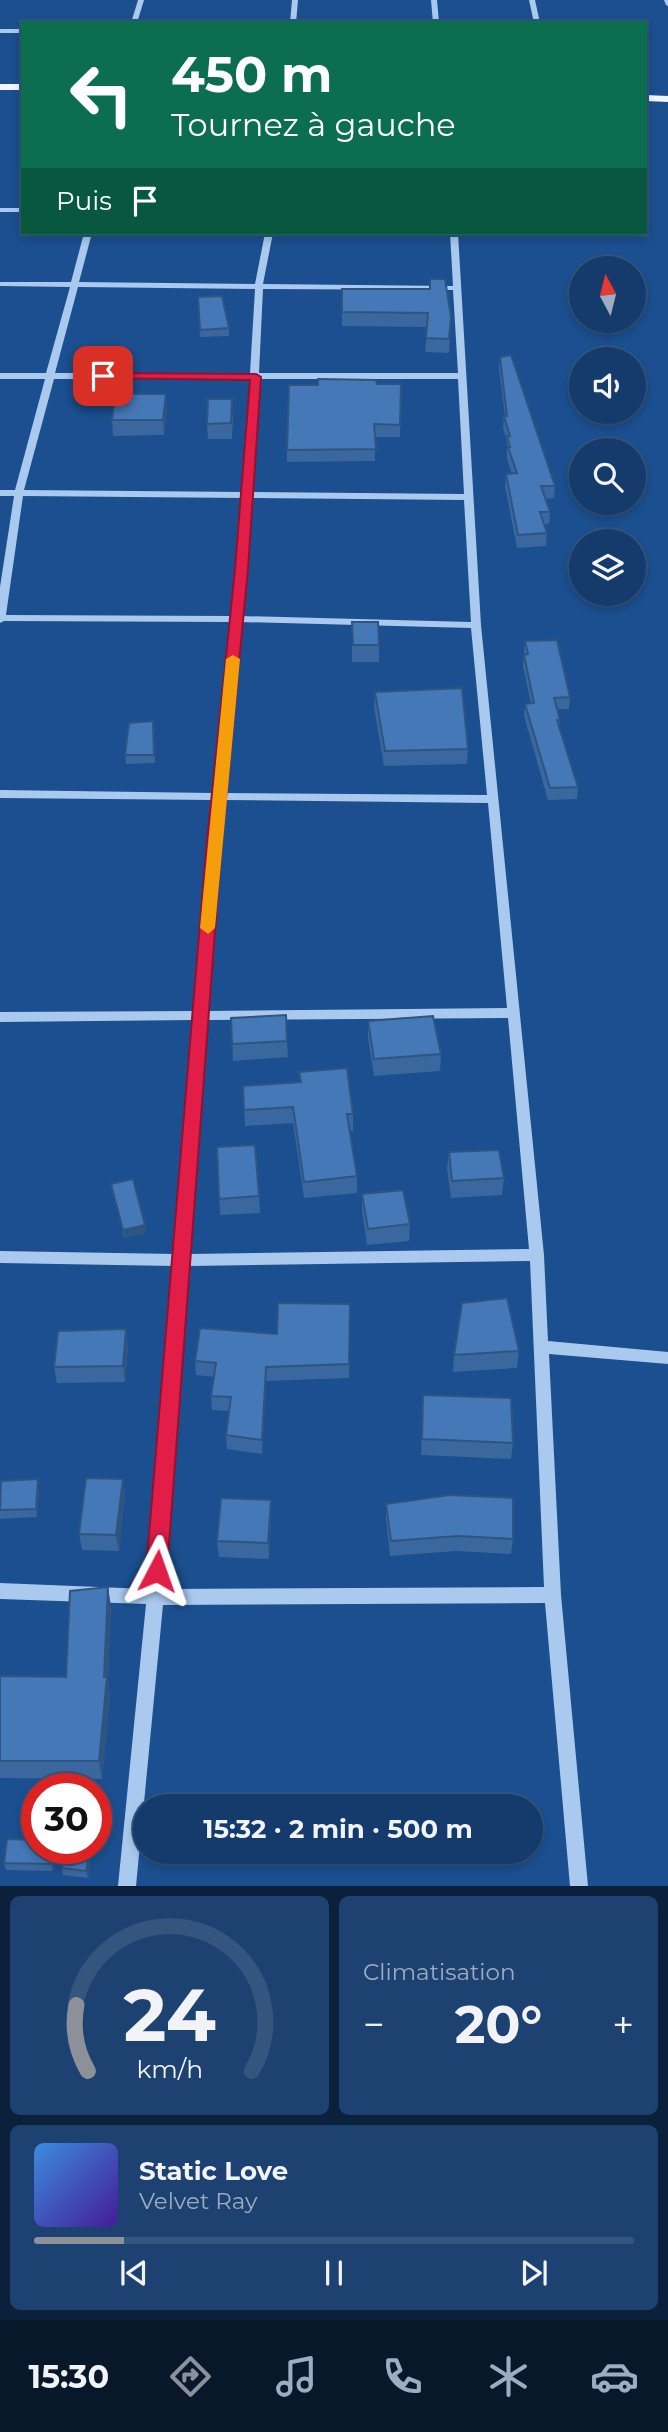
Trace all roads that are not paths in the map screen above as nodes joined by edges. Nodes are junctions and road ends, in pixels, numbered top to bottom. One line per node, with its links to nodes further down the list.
1 (141, 0): 5 (street)
2 (295, 0): 6 (street)
3 (434, 0): 7 (street)
4 (532, 0): 8 (street)
5 (135, 21)
6 (293, 21)
7 (436, 21)
8 (537, 21)
9 (0, 31): 10 (street)
10 (21, 31)
11 (0, 87): 12 (main road)
12 (21, 87)
13 (647, 97): 14 (main road)
14 (668, 99)
15 (0, 209): 16 (street)
16 (21, 210)
17 (87, 235): 21 (street)
18 (269, 235): 22 (street)
19 (454, 235): 23 (street)
20 (0, 284): 21 (street)
21 (72, 284): 22 (street); 25 (street)
22 (258, 285): 23 (street); 27 (street)
23 (458, 288): 26 (street)
24 (0, 376): 25 (street)
25 (52, 376): 27 (street); 29 (street)
26 (462, 376): 27 (street); 31 (street)
27 (256, 377): 30 (street)
28 (0, 493): 29 (street)
29 (19, 493): 30 (street); 32 (street)
30 (248, 495): 31 (street); 33 (street)
31 (469, 497): 34 (street)
32 (0, 619): 33 (street)
33 (237, 619): 34 (street); 36 (street)
34 (476, 625): 37 (street)
35 (0, 794): 36 (street)
36 (218, 797): 37 (street); 39 (street)
37 (493, 799): 38 (street)
38 (514, 1013): 39 (street); 41 (street)
39 (201, 1015): 40 (street); 43 (street)
40 (0, 1017)
41 (537, 1255): 43 (street); 44 (street)
42 (0, 1257): 43 (street)
43 (180, 1260): 48 (street)
44 (542, 1347): 45 (street); 47 (street)
45 (668, 1358)
46 (0, 1591): 48 (street)
47 (553, 1595): 48 (street); 50 (street)
48 (155, 1597): 49 (street)
49 (127, 1886)
50 (579, 1886)

